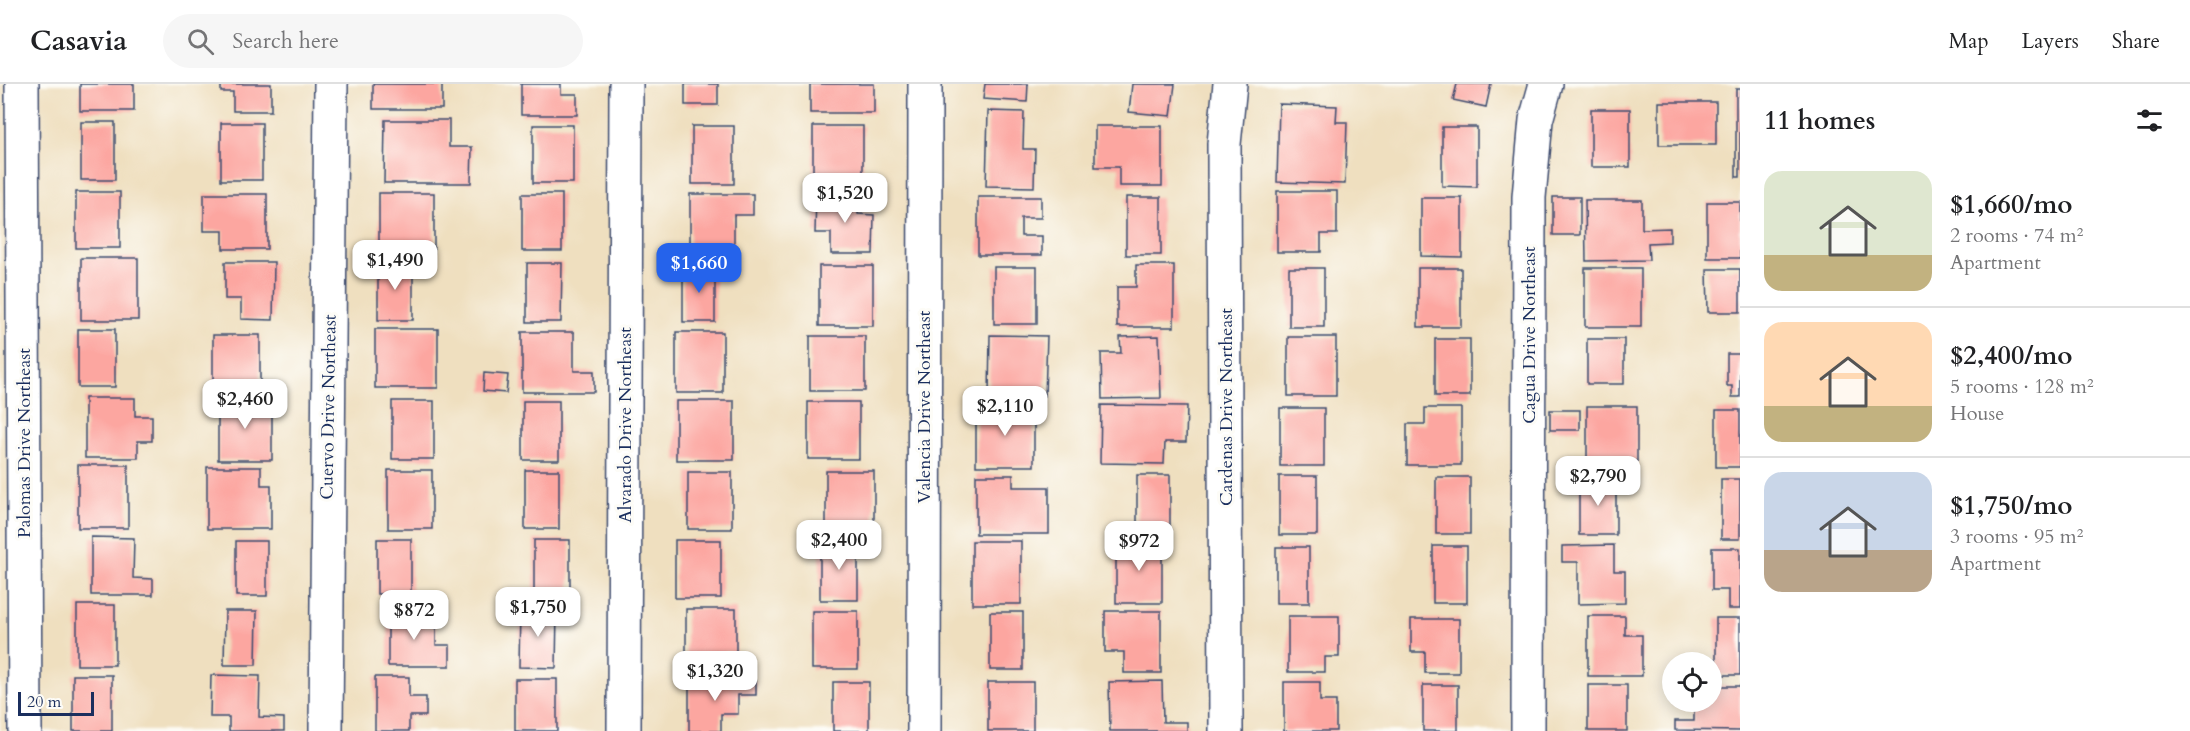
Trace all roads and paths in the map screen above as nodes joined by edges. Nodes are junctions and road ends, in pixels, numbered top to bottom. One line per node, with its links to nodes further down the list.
1 (22, 84): 7 (street, Palomas Drive Northeast)
2 (332, 84): 8 (street, Cuervo Drive Northeast)
3 (627, 84): 9 (street, Alvarado Drive Northeast)
4 (925, 84): 10 (street, Valencia Drive Northeast)
5 (1230, 84): 11 (street, Cardenas Drive Northeast)
6 (1546, 84): 12 (street, Cagua Drive Northeast)
7 (25, 731)
8 (326, 731)
9 (624, 731)
10 (924, 731)
11 (1226, 731)
12 (1528, 731)

